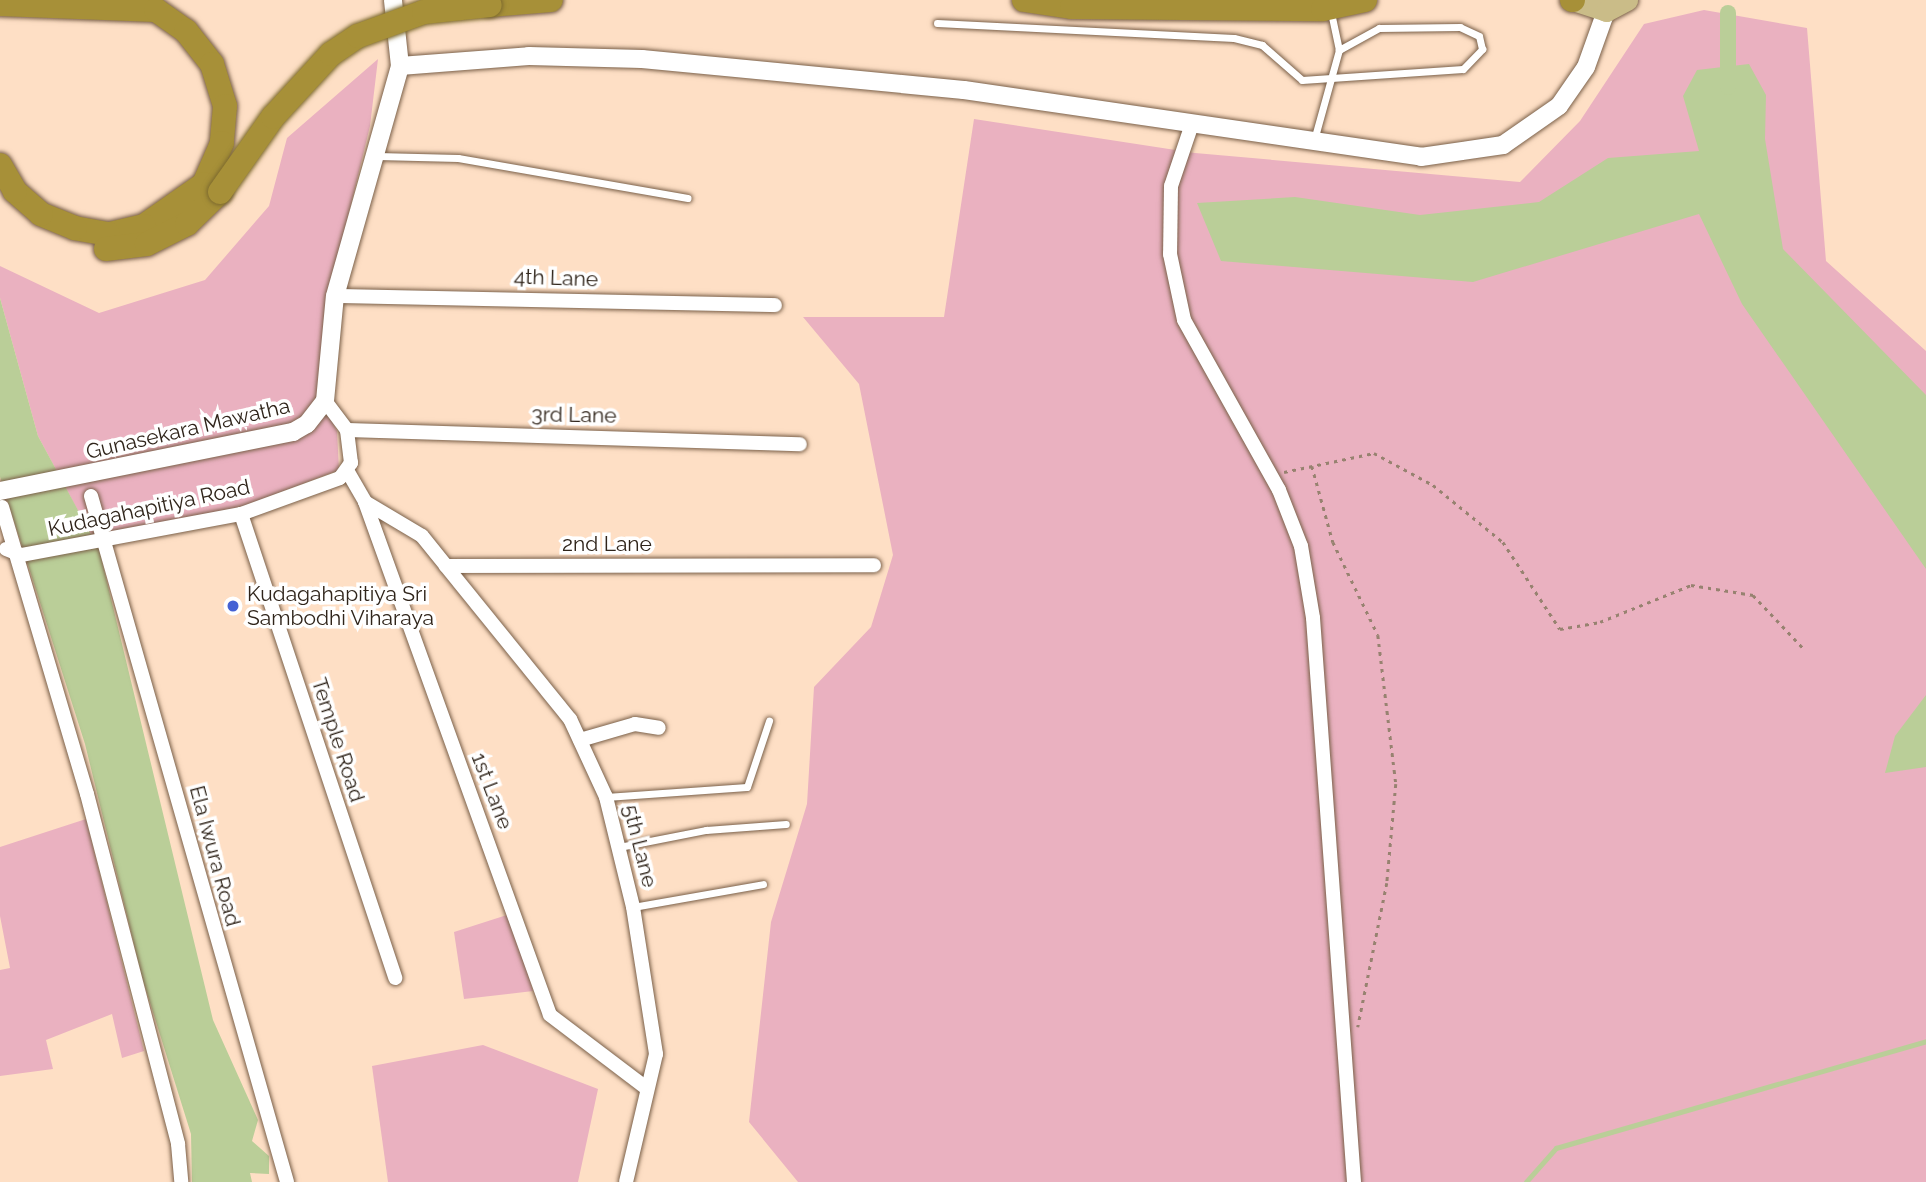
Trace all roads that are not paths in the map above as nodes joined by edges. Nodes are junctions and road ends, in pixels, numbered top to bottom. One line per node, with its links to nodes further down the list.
1 (393, 0): 12 (street)
2 (551, 0): 18 (highway, bridge)
3 (1024, 0): 8 (highway)
4 (1365, 0): 8 (highway)
5 (1573, 0): 9 (main road)
6 (1627, 0): 9 (main road)
7 (0, 4): 17 (highway)
8 (1331, 7): 11 (lane)
9 (1606, 11): 15 (street)
10 (937, 23): 13 (lane)
11 (1339, 50): 13 (lane); 13 (lane)
12 (400, 66): 14 (street); 16 (street)
13 (1334, 74): 15 (lane)
14 (1191, 127): 15 (street); 47 (street)
15 (1313, 145)
16 (377, 156): 19 (lane); 20 (street)
17 (0, 165)
18 (0, 192)
19 (688, 198)
20 (335, 296): 21 (street, 4th Lane); 22 (street)
21 (775, 305)
22 (325, 401): 23 (street); 27 (street, Gunasekara Mawatha)
23 (347, 430): 24 (street, 3rd Lane); 25 (street)
24 (800, 444)
25 (348, 472): 28 (street, 1st Lane); 29 (street, Kudagahapitiya Road)
26 (91, 496): 30 (street, Ela Iwura Road)
27 (1, 499): 31 (street)
28 (365, 502): 33 (street); 43 (street, 1st Lane)
29 (241, 514): 30 (street, Kudagahapitiya Road); 42 (street, Temple Road)
30 (104, 541): 31 (street, Kudagahapitiya Road); 45 (street, Ela Iwura Road)
31 (10, 551): 44 (street)
32 (873, 565): 33 (street, 2nd Lane)
33 (446, 566): 36 (street, 5th Lane)
34 (769, 721): 37 (lane)
35 (659, 728): 36 (street)
36 (580, 740): 37 (street, 5th Lane)
37 (606, 797): 39 (street, 5th Lane)
38 (786, 824): 39 (lane)
39 (618, 848): 41 (street, 5th Lane)
40 (763, 884): 41 (lane)
41 (633, 907): 43 (street, 5th Lane)
42 (395, 978)
43 (645, 1087): 46 (street, 5th Lane)
44 (181, 1182)
45 (287, 1182)
46 (626, 1182)
47 (1354, 1182)

